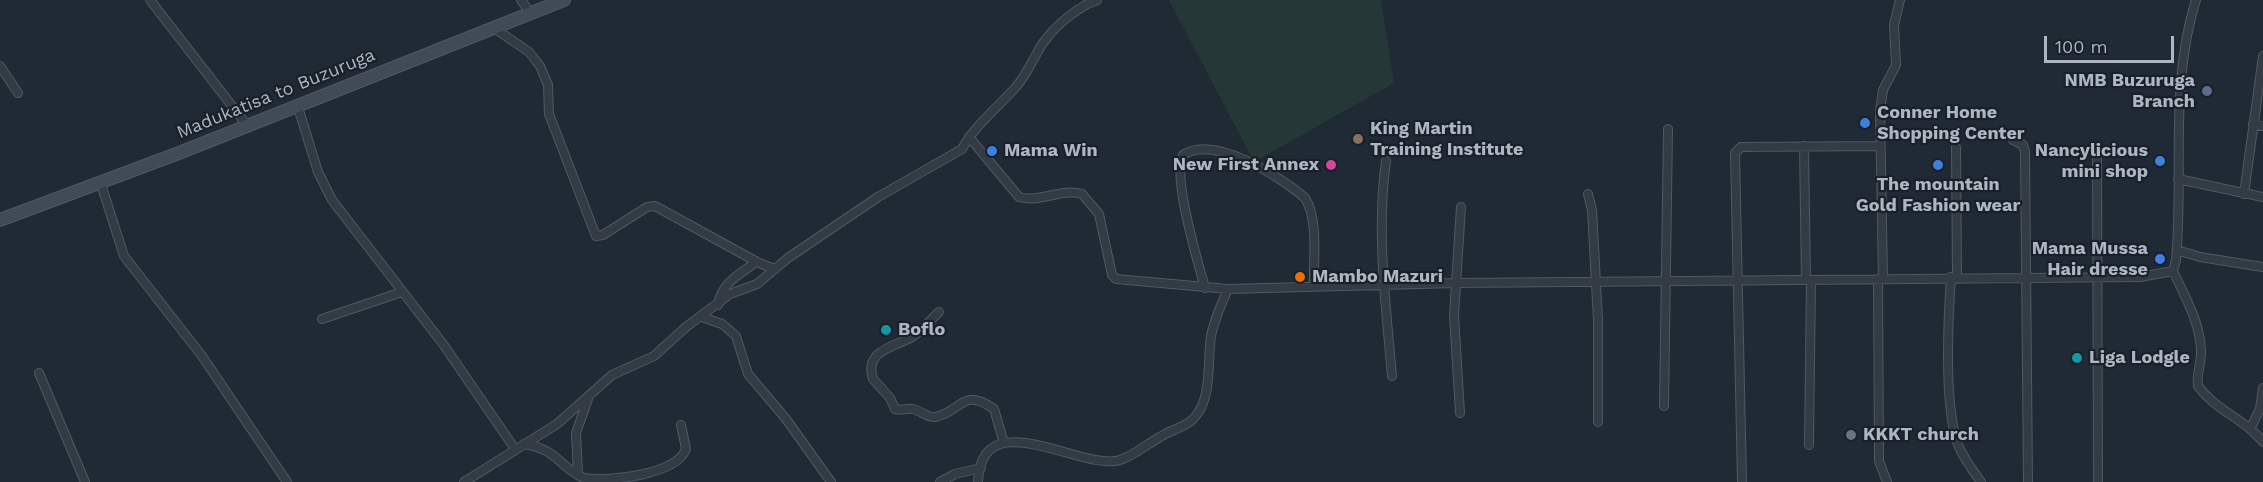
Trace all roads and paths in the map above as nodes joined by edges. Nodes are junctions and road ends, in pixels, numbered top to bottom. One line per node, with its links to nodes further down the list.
1 (150, 0): 13 (street)
2 (521, 0): 7 (street)
3 (564, 0): 7 (main road, Madukatisa to Buzuruga)
4 (1097, 0): 17 (street)
5 (1900, 0): 20 (street)
6 (2196, 0): 24 (street)
7 (530, 13): 8 (main road, Madukatisa to Buzuruga)
8 (494, 27): 12 (main road, Madukatisa to Buzuruga); 32 (street)
9 (2263, 56): 14 (street)
10 (0, 66): 11 (street)
11 (18, 93)
12 (297, 104): 13 (main road, Madukatisa to Buzuruga); 49 (street)
13 (246, 124): 25 (main road, Madukatisa to Buzuruga)
14 (2253, 124): 15 (street); 27 (street)
15 (2263, 126)
16 (1668, 129): 42 (street)
17 (969, 137): 34 (street); 47 (street)
18 (2013, 140): 37 (street)
19 (1804, 146): 20 (street); 40 (street); 43 (street)
20 (1880, 146): 38 (street)
21 (1956, 147): 36 (street)
22 (2097, 147): 39 (street)
23 (1386, 161): 46 (street)
24 (2178, 179): 27 (street); 31 (street)
25 (100, 182): 30 (main road, Madukatisa to Buzuruga); 71 (street)
26 (1588, 194): 41 (street)
27 (2244, 194): 28 (street)
28 (2263, 197)
29 (1461, 207): 44 (street)
30 (0, 220)
31 (2177, 250): 33 (street); 35 (street)
32 (756, 262): 34 (street); 50 (street)
33 (2263, 267)
34 (775, 269): 50 (street)
35 (2173, 271): 39 (street); 62 (street)
36 (1954, 277): 37 (street); 38 (street); 78 (street)
37 (2028, 278): 39 (street); 79 (street)
38 (1880, 279): 40 (street); 77 (street)
39 (2096, 279): 80 (street)
40 (1809, 280): 43 (street); 65 (street)
41 (1596, 282): 42 (street); 44 (street); 60 (street)
42 (1666, 282): 43 (street); 58 (street)
43 (1737, 282): 76 (street)
44 (1457, 283): 46 (street); 59 (street)
45 (1314, 286): 46 (street); 47 (street); 48 (street)
46 (1385, 287): 55 (street)
47 (1205, 288): 48 (street)
48 (1228, 289): 64 (street)
49 (402, 292): 53 (street); 66 (street)
50 (718, 305): 52 (street)
51 (939, 312): 64 (street)
52 (702, 317): 57 (street); 73 (street)
53 (322, 319)
54 (39, 373): 70 (street)
55 (1392, 376)
56 (2263, 388): 62 (street)
57 (591, 392): 66 (street); 68 (street)
58 (1664, 406)
59 (1460, 413)
60 (1598, 422)
61 (681, 425): 69 (street)
62 (2251, 427): 63 (street)
63 (2263, 442)
64 (1004, 443): 67 (street)
65 (1809, 445)
66 (520, 447): 68 (street); 72 (street)
67 (981, 468): 74 (street); 75 (street)
68 (576, 476): 69 (street)
69 (594, 481)
70 (85, 482)
71 (287, 482)
72 (464, 482)
73 (831, 482)
74 (940, 482)
75 (978, 482)
76 (1742, 482)
77 (1887, 482)
78 (1981, 482)
79 (2028, 482)
80 (2098, 482)

